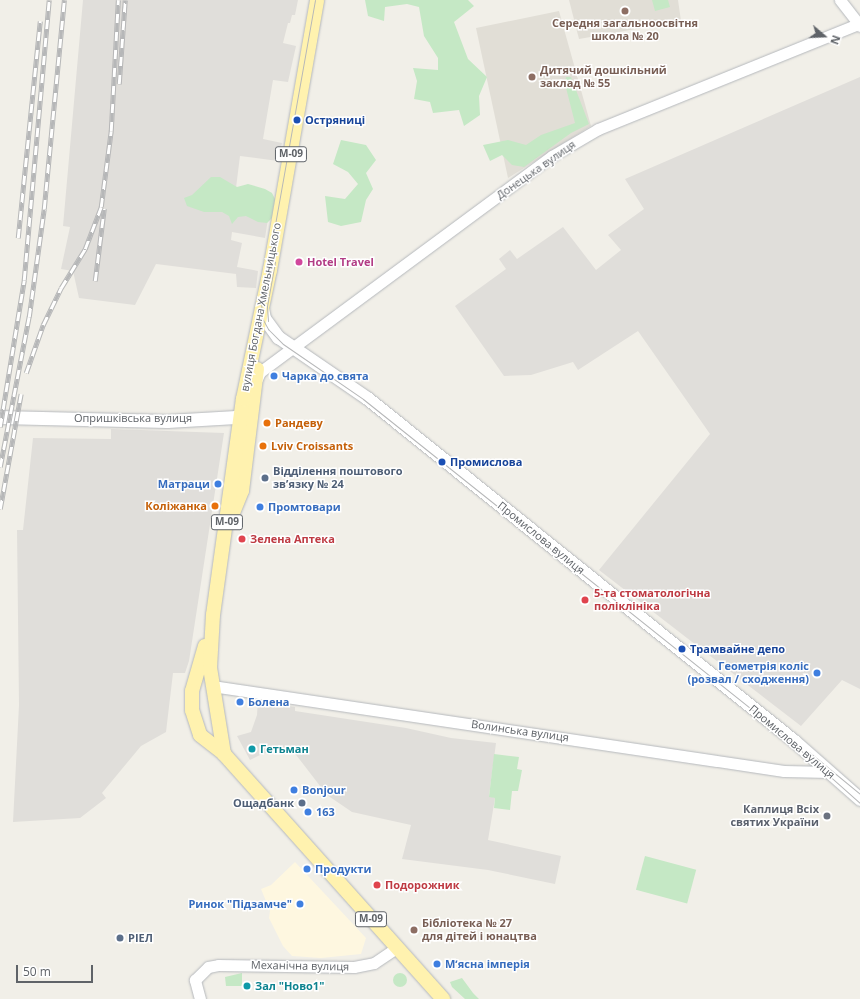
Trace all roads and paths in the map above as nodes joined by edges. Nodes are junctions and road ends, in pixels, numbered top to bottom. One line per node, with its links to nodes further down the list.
1 (317, 0): 4 (main road, вулиця Богдана Хмельницького / М-09)
2 (840, 0): 3 (street)
3 (859, 25): 5 (street, Донецька вулиця)
4 (263, 314): 5 (main road, Промислова вулиця); 6 (main road); 7 (main road, вулиця Богдана Хмельницького / М-09)
5 (293, 348): 6 (street, Донецька вулиця); 16 (main road, Промислова вулиця)
6 (255, 390): 7 (main road); 9 (main road)
7 (240, 415): 8 (main road, Опришківська вулиця); 9 (main road, вулиця Богдана Хмельницького / М-09)
8 (0, 417)
9 (225, 530): 10 (main road, вулиця Богдана Хмельницького / М-09)
10 (213, 615): 11 (main road, вулиця Богдана Хмельницького / М-09); 12 (main road, вулиця Богдана Хмельницького / М-09)
11 (212, 686): 12 (main road); 13 (main road, вулиця Богдана Хмельницького / М-09); 16 (street, Волинська вулиця)
12 (192, 691): 14 (main road, вулиця Богдана Хмельницького / М-09)
13 (220, 719): 14 (main road); 15 (main road, вулиця Богдана Хмельницького / М-09)
14 (200, 735): 15 (main road, М-09)
15 (224, 754): 18 (main road, М-09)
16 (829, 772): 17 (main road, Промислова вулиця)
17 (860, 799)
18 (396, 948): 19 (street, Механічна вулиця); 20 (main road, М-09)
19 (200, 999)
20 (443, 999)

